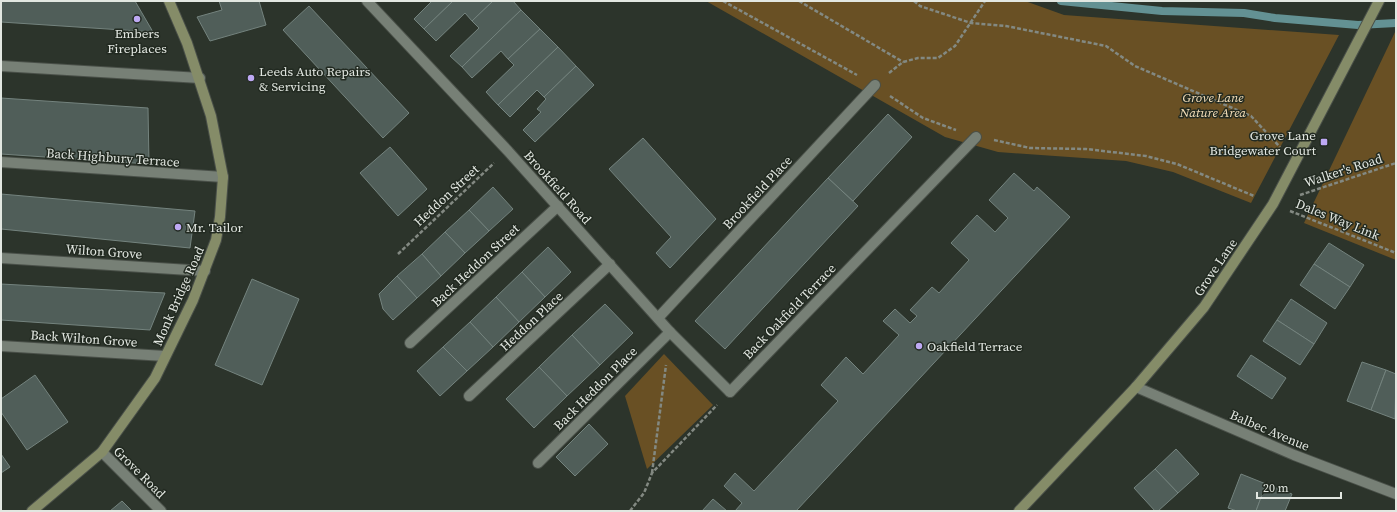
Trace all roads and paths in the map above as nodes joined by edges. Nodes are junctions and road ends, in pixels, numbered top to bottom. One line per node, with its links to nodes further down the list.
1 (169, 1): 11 (main road, Monk Bridge Road)
2 (367, 1): 14 (street, Brookfield Road)
3 (723, 1): 12 (path, Dales Way Link)
4 (799, 1): 9 (path)
5 (914, 1): 8 (path)
6 (985, 1): 8 (path)
7 (1378, 4): 16 (main road, Grove Lane)
8 (971, 23): 9 (path); 16 (path)
9 (903, 62): 12 (path)
10 (1, 66): 11 (street)
11 (200, 78): 18 (main road, Monk Bridge Road)
12 (875, 85): 13 (path, Dales Way Link); 26 (street, Brookfield Place)
13 (976, 137): 19 (path, Dales Way Link); 32 (street, Back Oakfield Terrace)
14 (508, 152): 20 (street, Brookfield Road); 22 (path, Heddon Street)
15 (1, 162): 18 (street, Back Highbury Terrace)
16 (1294, 162): 19 (main road, Grove Lane)
17 (1396, 163): 19 (path, Walker's Road)
18 (224, 177): 25 (main road, Monk Bridge Road)
19 (1273, 204): 21 (path, Dales Way Link); 31 (main road, Grove Lane)
20 (558, 206): 24 (street, Brookfield Road); 28 (street, Back Heddon Street)
21 (1396, 253)
22 (398, 254)
23 (1, 258): 25 (street, Wilton Grove)
24 (610, 264): 26 (street, Brookfield Road); 33 (street, Heddon Place)
25 (205, 271): 30 (main road, Monk Bridge Road)
26 (658, 318): 27 (street, Brookfield Road)
27 (670, 332): 32 (street, Brookfield Road); 35 (street, Back Heddon Place); 36 (path)
28 (410, 344)
29 (1, 346): 30 (street, Back Wilton Grove)
30 (165, 356): 34 (main road, Monk Bridge Road)
31 (1136, 387): 37 (street, Balbec Avenue); 41 (main road, Grove Lane)
32 (730, 392): 36 (path)
33 (469, 396)
34 (102, 452): 38 (main road, Monk Bridge Road); 39 (street, Grove Road)
35 (538, 463)
36 (652, 473): 40 (path)
37 (1396, 494)
38 (32, 511)
39 (161, 511)
40 (630, 511)
41 (1019, 511)

